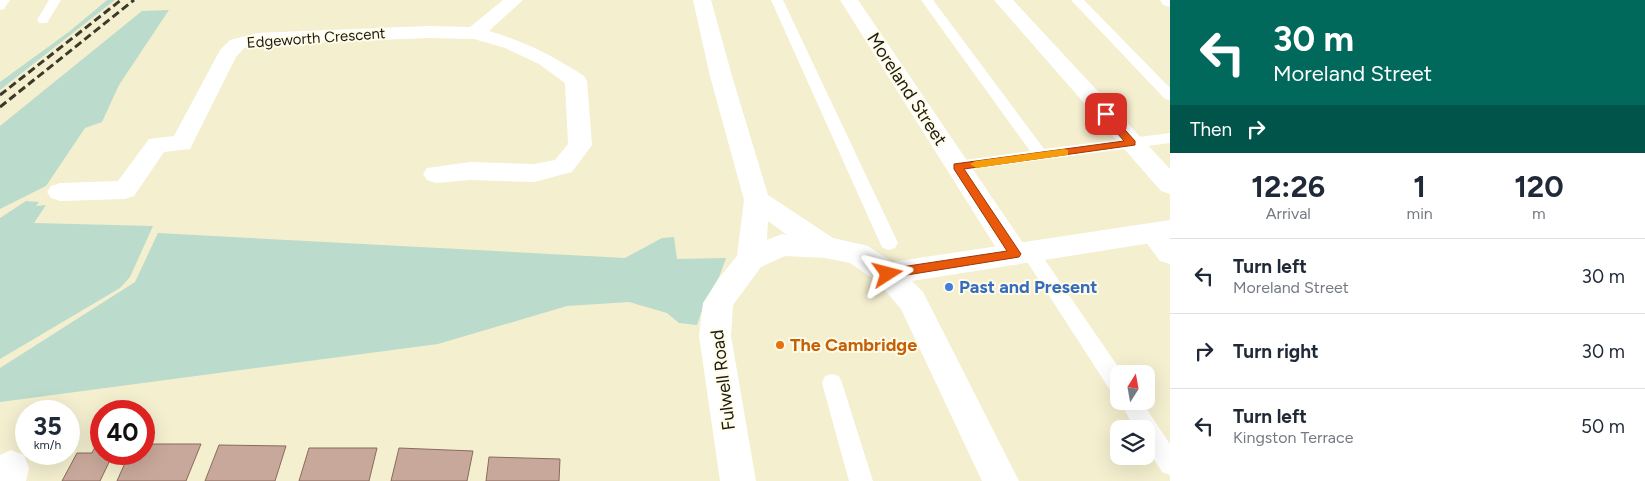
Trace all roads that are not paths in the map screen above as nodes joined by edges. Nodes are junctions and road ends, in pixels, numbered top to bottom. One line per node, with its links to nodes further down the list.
1 (4, 0): 10 (lane)
2 (55, 0): 11 (lane)
3 (514, 0): 12 (street)
4 (702, 0): 21 (street)
5 (777, 0): 25 (lane)
6 (849, 0): 17 (street, Moreland Street)
7 (927, 0): 16 (lane)
8 (1003, 0): 15 (street)
9 (1077, 0): 13 (lane)
10 (0, 6)
11 (43, 20)
12 (474, 33): 18 (street); 20 (street, Edgeworth Crescent)
13 (1170, 96)
14 (1170, 138): 15 (lane)
15 (1132, 143): 16 (lane); 19 (street)
16 (1041, 156): 17 (lane)
17 (958, 166): 24 (street, Moreland Street)
18 (436, 174)
19 (1170, 185)
20 (60, 192)
21 (757, 200): 23 (street, Fulwell Road); 26 (street)
22 (1164, 239): 24 (street)
23 (825, 248): 25 (street, Fulwell Road); 26 (street, Fulwell Road)
24 (1023, 253): 25 (street); 27 (lane)
25 (888, 258): 33 (street, Fulwell Road)
26 (751, 259): 31 (street, Fulwell Road)
27 (1110, 374)
28 (832, 383): 32 (lane)
29 (1135, 410): 30 (lane)
30 (1170, 464)
31 (738, 481)
32 (861, 481)
33 (1001, 481)

